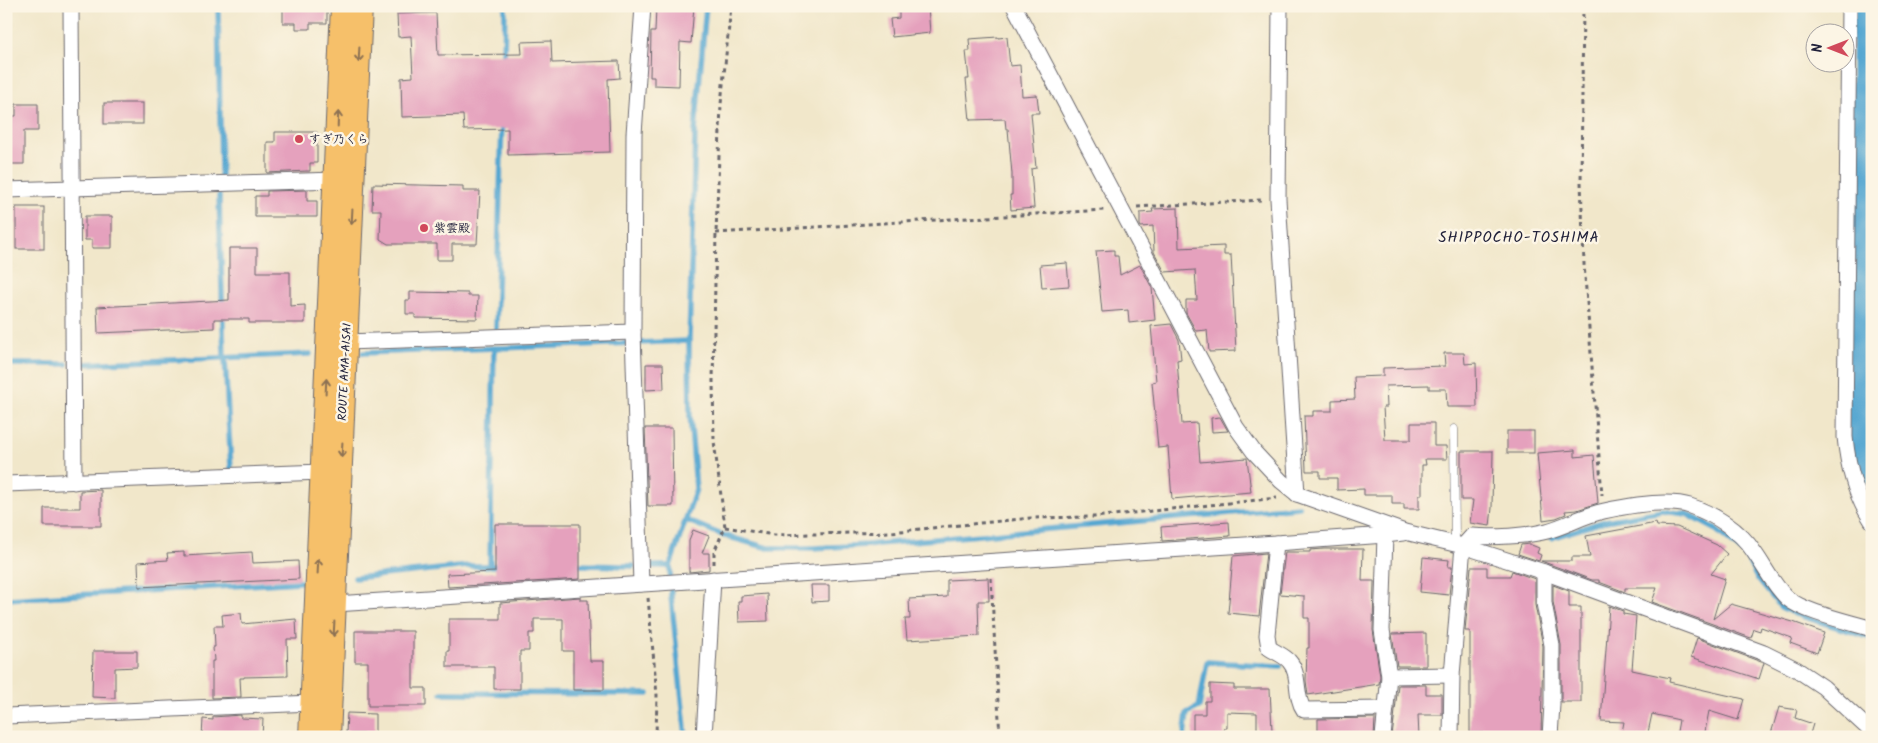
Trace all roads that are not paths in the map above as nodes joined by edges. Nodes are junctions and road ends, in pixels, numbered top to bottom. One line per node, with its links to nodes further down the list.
1 (71, 6): 9 (street)
2 (342, 6): 8 (main road, ROUTE AMA-AISAI, one-way to 2)
3 (361, 6): 12 (main road, ROUTE AMA-AISAI, one-way to 12)
4 (643, 6): 11 (street)
5 (1014, 6): 17 (street)
6 (1280, 6): 17 (street)
7 (1849, 6): 18 (street)
8 (336, 180): 9 (street); 14 (main road, ROUTE AMA-AISAI, one-way to 8)
9 (72, 188): 10 (street); 15 (street)
10 (6, 190)
11 (633, 339): 12 (street); 25 (street)
12 (346, 342): 26 (main road, ROUTE AMA-AISAI, one-way to 26)
13 (1454, 429): 22 (lane)
14 (322, 472): 15 (street); 30 (main road, ROUTE AMA-AISAI, one-way to 14)
15 (74, 482): 16 (street)
16 (6, 484)
17 (1297, 494): 19 (street)
18 (1872, 522)
19 (1405, 532): 20 (street); 22 (street)
20 (1385, 536): 21 (street); 28 (street)
21 (1276, 543): 24 (street); 31 (street)
22 (1459, 545): 23 (street); 27 (street); 29 (street)
23 (1544, 572): 33 (street); 39 (street)
24 (713, 579): 25 (street); 36 (street)
25 (649, 583): 26 (street)
26 (335, 604): 35 (main road, ROUTE AMA-AISAI, one-way to 35)
27 (1872, 629)
28 (1389, 676): 29 (street); 31 (street)
29 (1452, 676): 38 (street)
30 (312, 704): 32 (street); 34 (main road, ROUTE AMA-AISAI)
31 (1386, 709): 37 (street)
32 (6, 716)
33 (1872, 732)
34 (310, 737)
35 (329, 737)
36 (704, 737)
37 (1383, 737)
38 (1451, 737)
39 (1550, 737)

